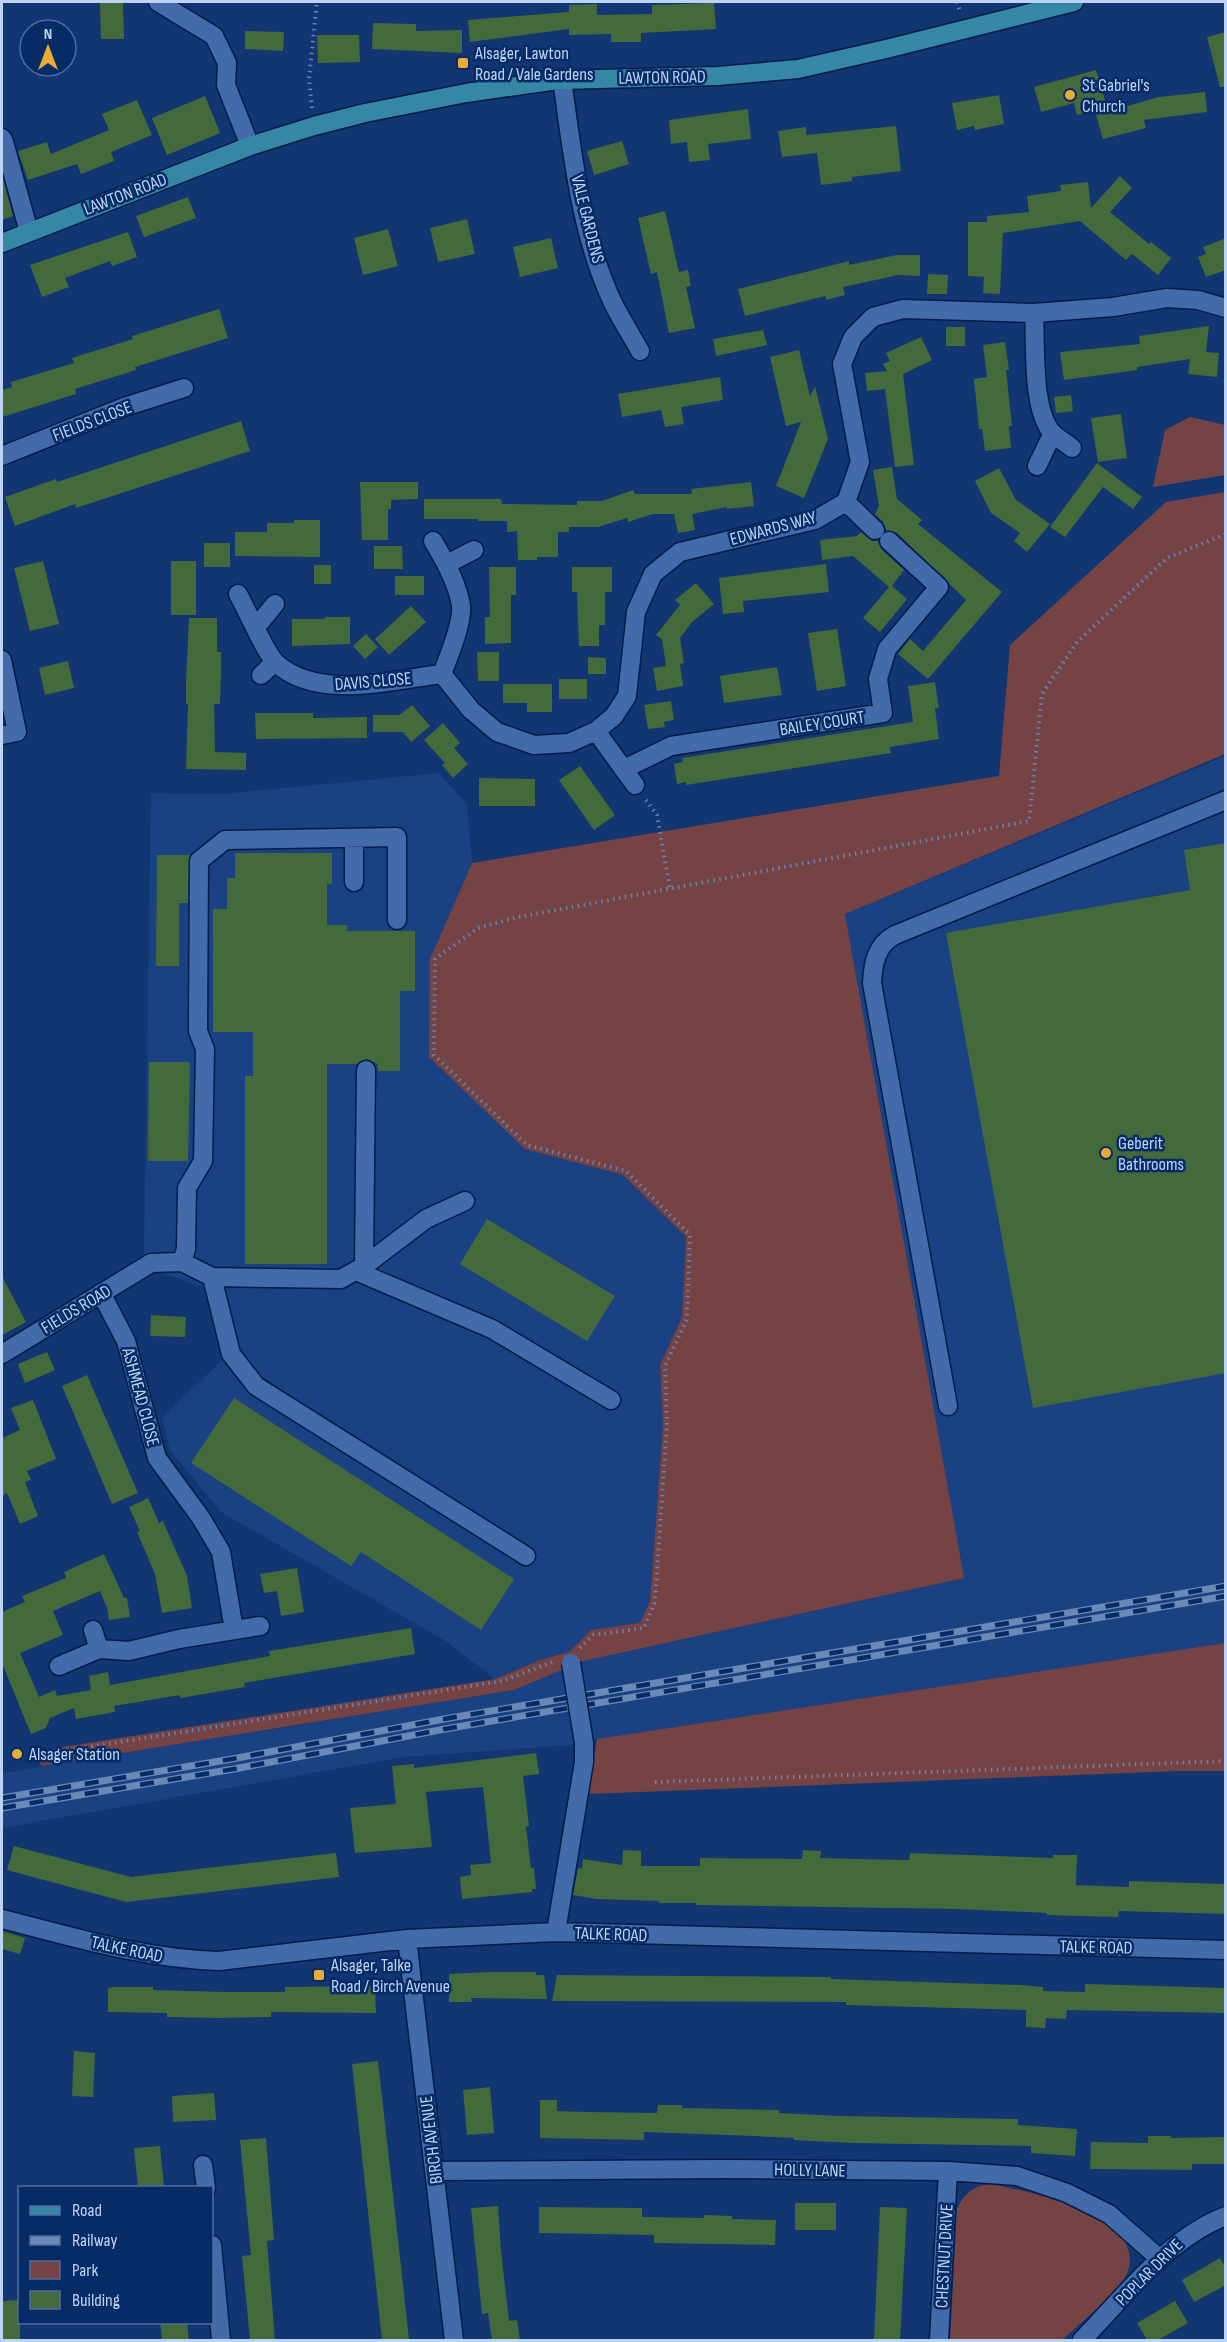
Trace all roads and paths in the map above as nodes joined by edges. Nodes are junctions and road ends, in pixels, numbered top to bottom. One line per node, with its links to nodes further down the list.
1 (158, 2): 7 (street)
2 (317, 2): 5 (path)
3 (1074, 2): 4 (main road, LAWTON ROAD)
4 (562, 80): 5 (main road, LAWTON ROAD); 12 (street, VALE GARDENS)
5 (314, 126): 7 (main road, LAWTON ROAD)
6 (2, 138): 8 (street)
7 (250, 146): 8 (main road, LAWTON ROAD)
8 (29, 232): 9 (main road, LAWTON ROAD)
9 (2, 243)
10 (1226, 308): 11 (street)
11 (1034, 313): 14 (street); 18 (street)
12 (640, 351)
13 (184, 388): 16 (street, FIELDS CLOSE)
14 (1053, 433): 15 (street); 17 (street)
15 (1072, 448)
16 (2, 456)
17 (1037, 466)
18 (846, 502): 30 (street, EDWARDS WAY); 32 (street, BAILEY COURT)
19 (1226, 534): 37 (path)
20 (433, 542): 22 (street)
21 (474, 550): 22 (street)
22 (447, 564): 28 (street)
23 (238, 594): 25 (street)
24 (275, 604): 25 (street)
25 (256, 627): 27 (street)
26 (2, 660): 31 (street)
27 (275, 662): 28 (street, DAVIS CLOSE); 29 (street)
28 (442, 674): 30 (street, EDWARDS WAY)
29 (261, 675)
30 (596, 730): 32 (street)
31 (9, 733)
32 (624, 769): 33 (street)
33 (635, 785): 37 (path)
34 (1226, 800): 47 (street)
35 (354, 838): 36 (street); 38 (street); 41 (street)
36 (354, 882)
37 (670, 889): 53 (path)
38 (397, 920)
39 (366, 1070): 42 (street)
40 (465, 1201): 42 (street)
41 (182, 1262): 43 (street); 44 (street, FIELDS ROAD)
42 (360, 1269): 43 (street); 46 (street)
43 (212, 1277): 48 (street)
44 (101, 1293): 45 (street, FIELDS ROAD); 51 (street, ASHMEAD CLOSE)
45 (2, 1354)
46 (611, 1400)
47 (948, 1406)
48 (526, 1556)
49 (260, 1626): 51 (street)
50 (93, 1630): 52 (street)
51 (234, 1630): 52 (street)
52 (99, 1649): 55 (street)
53 (572, 1659): 60 (street, bridge)
54 (542, 1665): 56 (path)
55 (59, 1666)
56 (32, 1756)
57 (1226, 1761): 58 (path)
58 (655, 1782)
59 (2, 1919): 61 (street, TALKE ROAD)
60 (556, 1932): 61 (street, TALKE ROAD); 62 (street, TALKE ROAD)
61 (407, 1939): 64 (street, BIRCH AVENUE)
62 (1226, 1950)
63 (203, 2165): 66 (street)
64 (435, 2171): 65 (street, HOLLY LANE); 71 (street, BIRCH AVENUE)
65 (948, 2171): 69 (street, HOLLY LANE); 72 (street, CHESTNUT DRIVE)
66 (206, 2186)
67 (1226, 2217): 69 (street, POPLAR DRIVE)
68 (213, 2256): 70 (street)
69 (1160, 2259): 73 (street, POPLAR DRIVE)
70 (221, 2340)
71 (454, 2340)
72 (939, 2340)
73 (1082, 2340)

